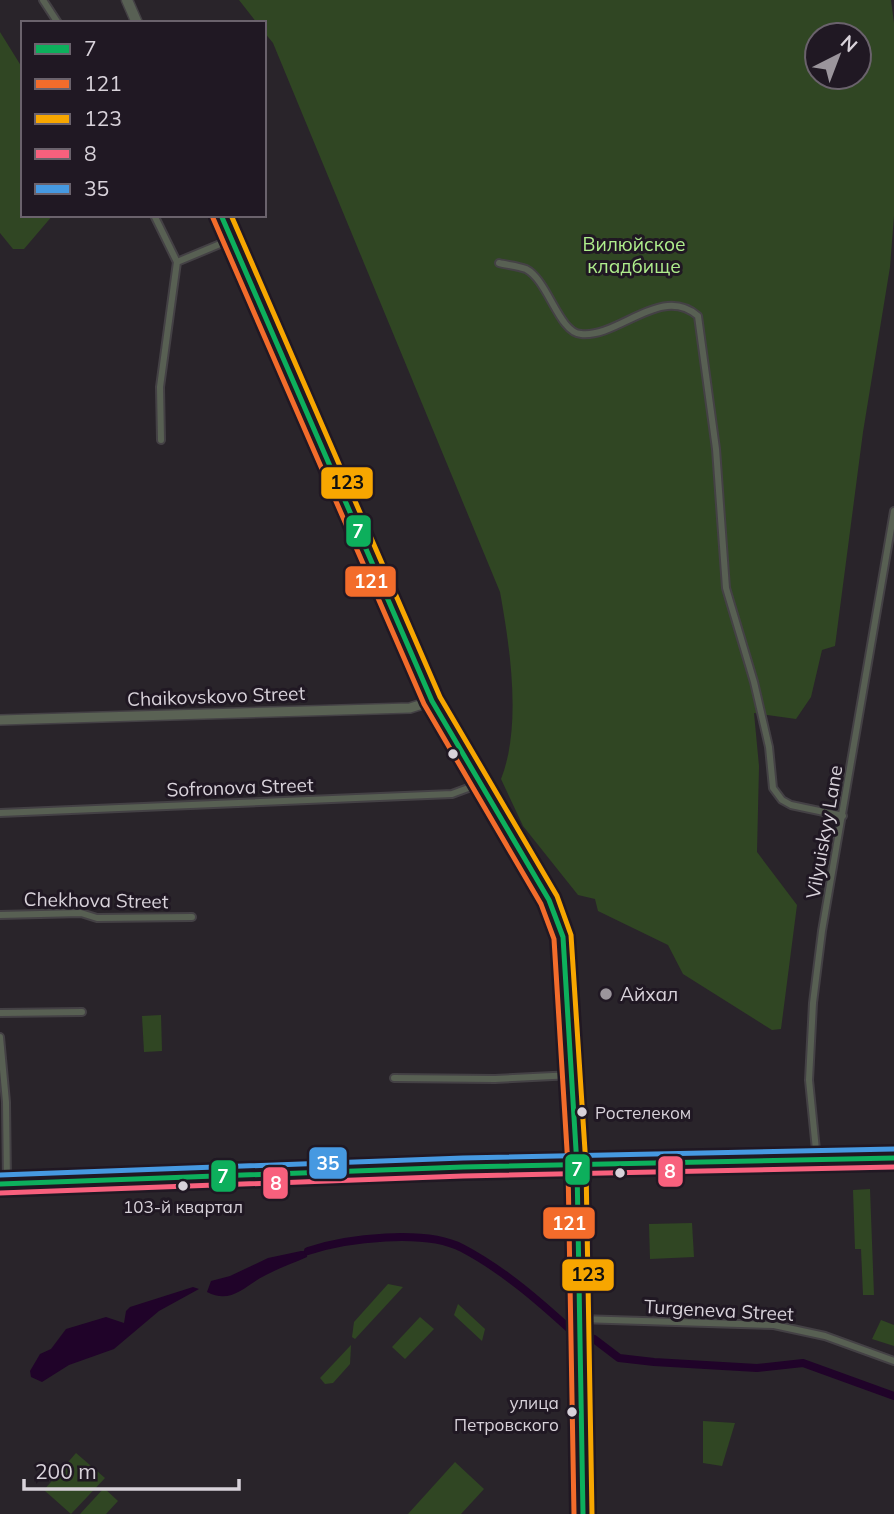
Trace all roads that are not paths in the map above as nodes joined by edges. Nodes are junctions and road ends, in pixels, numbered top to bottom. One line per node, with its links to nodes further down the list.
1 (43, 0): 3 (street)
2 (127, 0): 4 (main road)
3 (57, 21)
4 (136, 21)
5 (155, 217): 8 (street)
6 (222, 217): 7 (main road)
7 (232, 239): 8 (street); 12 (main road)
8 (177, 262): 10 (street)
9 (499, 264): 16 (street)
10 (161, 440)
11 (894, 511): 16 (street, Vilyuiskyy Lane)
12 (432, 701): 13 (main road, Chaikovskovo Street); 14 (main road)
13 (0, 720)
14 (479, 784): 15 (street, Sofronova Street); 22 (main road)
15 (0, 813)
16 (843, 816): 25 (street, Vilyuiskyy Lane)
17 (0, 915): 18 (street, Chekhova Street)
18 (192, 917)
19 (0, 1013): 20 (street)
20 (82, 1013)
21 (0, 1037): 27 (street)
22 (573, 1075): 23 (street); 26 (main road)
23 (394, 1078)
24 (894, 1158): 25 (main road)
25 (817, 1160): 26 (main road)
26 (577, 1166): 27 (main road); 28 (main road)
27 (3, 1184)
28 (579, 1319): 29 (street, Turgeneva Street); 30 (main road)
29 (894, 1361)
30 (583, 1514)

